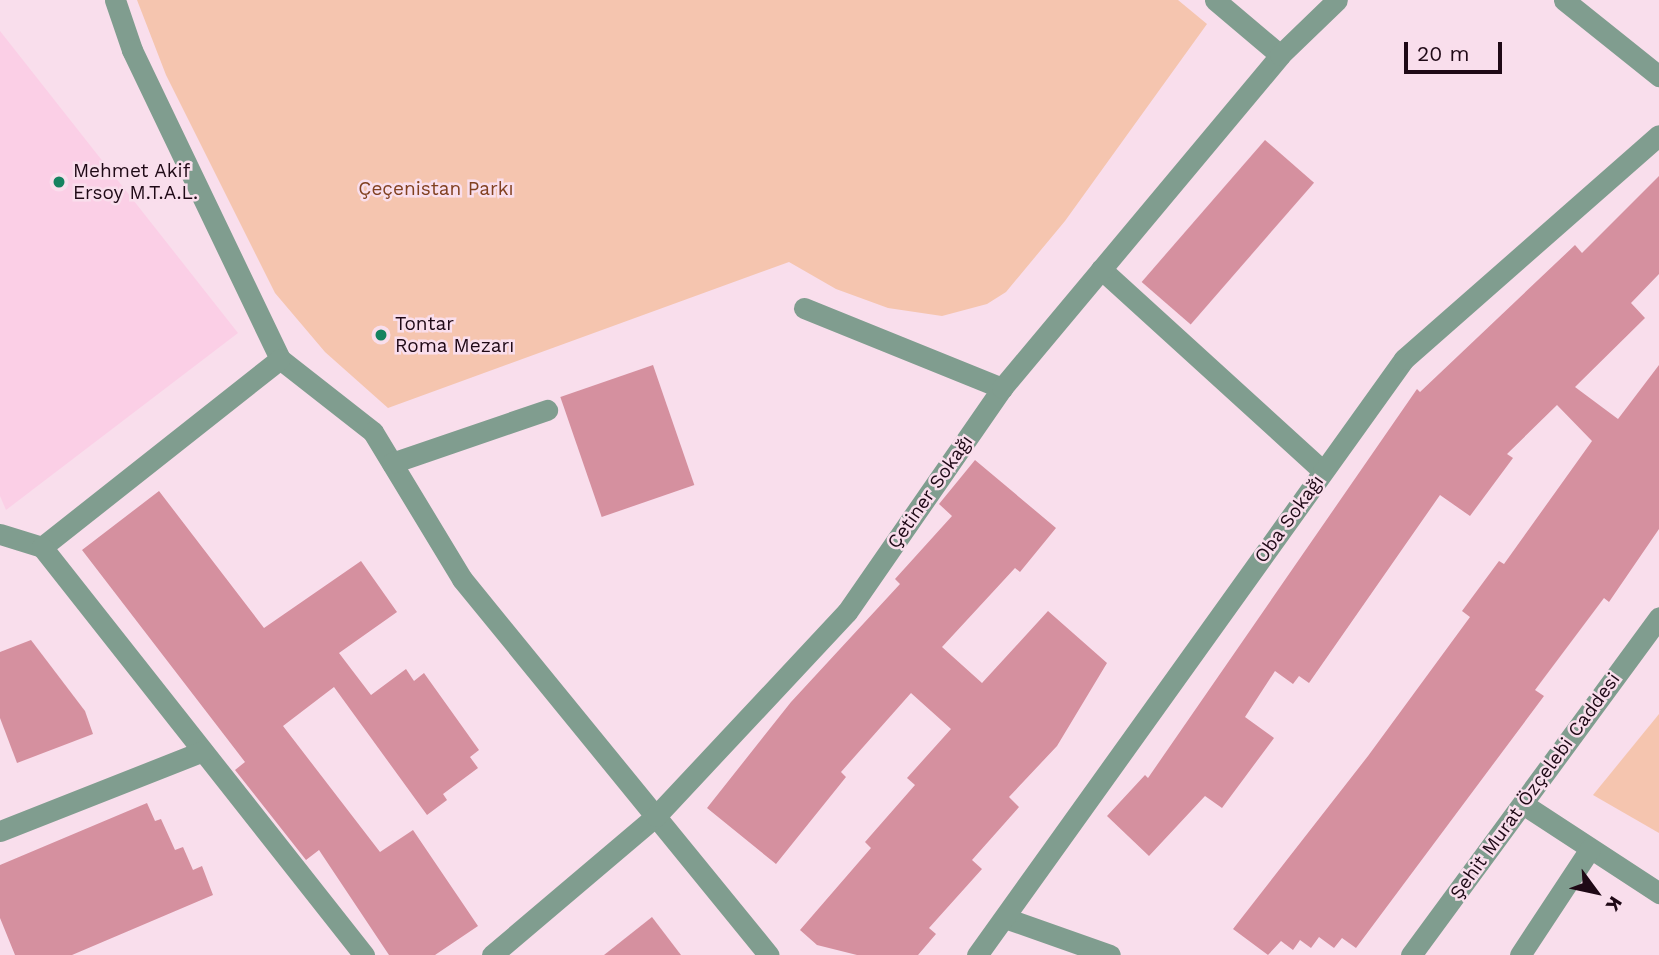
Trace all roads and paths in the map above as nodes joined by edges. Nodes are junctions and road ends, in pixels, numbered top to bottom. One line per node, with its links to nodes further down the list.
1 (115, 0): 10 (street)
2 (1215, 0): 5 (street)
3 (1338, 0): 5 (street, Çetiner Sokağı)
4 (1564, 0): 6 (street)
5 (1280, 55): 8 (street, Çetiner Sokağı)
6 (1659, 76)
7 (1659, 135): 14 (street, Oba Sokağı)
8 (1101, 269): 11 (street, Çetiner Sokağı); 14 (street)
9 (804, 307): 11 (street)
10 (280, 359): 13 (street); 16 (street)
11 (1002, 388): 20 (street, Çetiner Sokağı)
12 (547, 410): 13 (street)
13 (392, 463): 20 (street)
14 (1323, 471): 24 (street, Oba Sokağı)
15 (0, 534): 16 (street)
16 (42, 547): 18 (street)
17 (1659, 617): 19 (street, Şehit Murat Özçelebi Caddesi)
18 (203, 751): 21 (street); 25 (street)
19 (1523, 804): 22 (street); 30 (street, Şehit Murat Özçelebi Caddesi)
20 (656, 816): 26 (street, Çetiner Sokağı); 27 (street)
21 (0, 831)
22 (1590, 849): 23 (street); 31 (street)
23 (1659, 893)
24 (1005, 918): 28 (street, Oba Sokağı); 29 (street)
25 (364, 955)
26 (492, 955)
27 (769, 955)
28 (977, 955)
29 (1111, 955)
30 (1410, 955)
31 (1520, 955)

